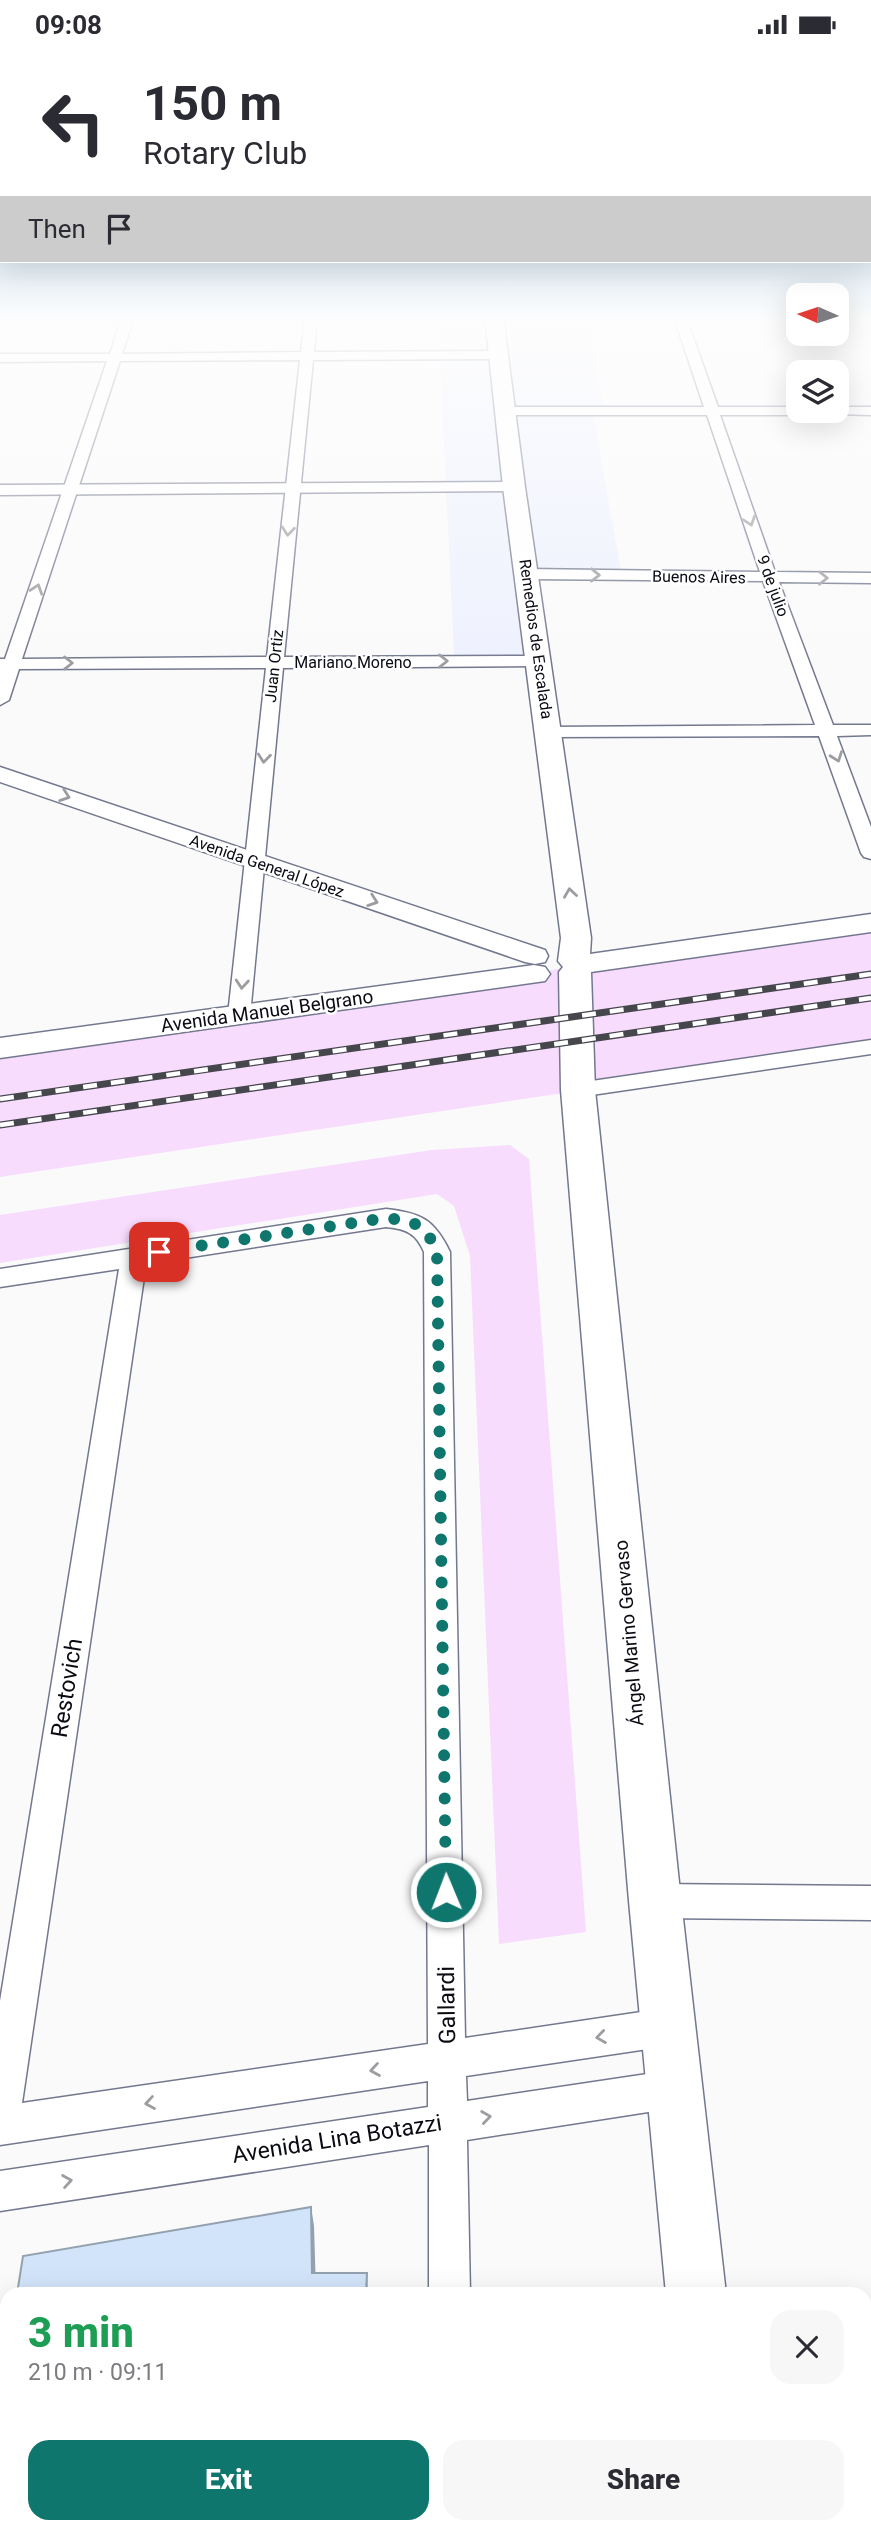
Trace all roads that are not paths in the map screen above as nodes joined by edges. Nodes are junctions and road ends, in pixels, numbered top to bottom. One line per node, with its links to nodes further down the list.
1 (89, 433): 6 (street)
2 (299, 433): 7 (street, Juan Ortiz)
3 (508, 433): 5 (main road, Remedios de Escalada)
4 (720, 433): 11 (street, 9 de julio, one-way to 11)
5 (514, 487): 7 (street); 9 (main road, Remedios de Escalada)
6 (70, 489): 7 (street); 8 (street); 14 (street, one-way to 6)
7 (293, 489): 13 (street, Juan Ortiz, one-way to 13)
8 (0, 490)
9 (527, 574): 11 (street, Buenos Aires, one-way to 11); 12 (main road, Remedios de Escalada)
10 (871, 578): 11 (street, Buenos Aires, one-way to 10)
11 (770, 579): 16 (street, 9 de julio)
12 (538, 661): 13 (street, Mariano Moreno, one-way to 12); 18 (main road, Remedios de Escalada)
13 (274, 662): 14 (street, Mariano Moreno, one-way to 13); 21 (street, Juan Ortiz, one-way to 21)
14 (6, 664): 15 (street)
15 (0, 700)
16 (827, 730): 17 (street); 18 (street); 20 (street, 9 de julio, one-way to 20)
17 (871, 730)
18 (548, 732): 24 (main road, Remedios de Escalada, one-way to 18)
19 (0, 774): 21 (street, Avenida General López, one-way to 21)
20 (871, 853)
21 (253, 861): 23 (street, Avenida General López, one-way to 23); 25 (street, Juan Ortiz, one-way to 25)
22 (871, 923): 24 (main road)
23 (534, 965): 24 (main road, Avenida Manuel Belgrano); 25 (main road, Avenida Manuel Belgrano)
24 (575, 966): 28 (main road, Ángel Marino Gervaso)
25 (239, 1015): 27 (main road, Avenida Manuel Belgrano)
26 (871, 1047): 28 (street)
27 (0, 1048)
28 (578, 1090): 31 (main road, Ángel Marino Gervaso)
29 (134, 1256): 30 (street); 34 (street, Gallardi); 36 (street, Restovich)
30 (0, 1278)
31 (654, 1901): 32 (street); 33 (main road, Ángel Marino Gervaso)
32 (871, 1903)
33 (668, 2027): 34 (street, one-way to 34); 35 (main road, Ángel Marino Gervaso)
34 (448, 2059): 37 (street, Gallardi); 38 (street, one-way to 38)
35 (674, 2089): 37 (street, Avenida Lina Botazzi, one-way to 35); 41 (main road, Ángel Marino Gervaso)
36 (0, 2120)
37 (449, 2122): 39 (street, Avenida Lina Botazzi, one-way to 37); 40 (street, Gallardi)
38 (0, 2126)
39 (0, 2191)
40 (450, 2287)
41 (695, 2287)

